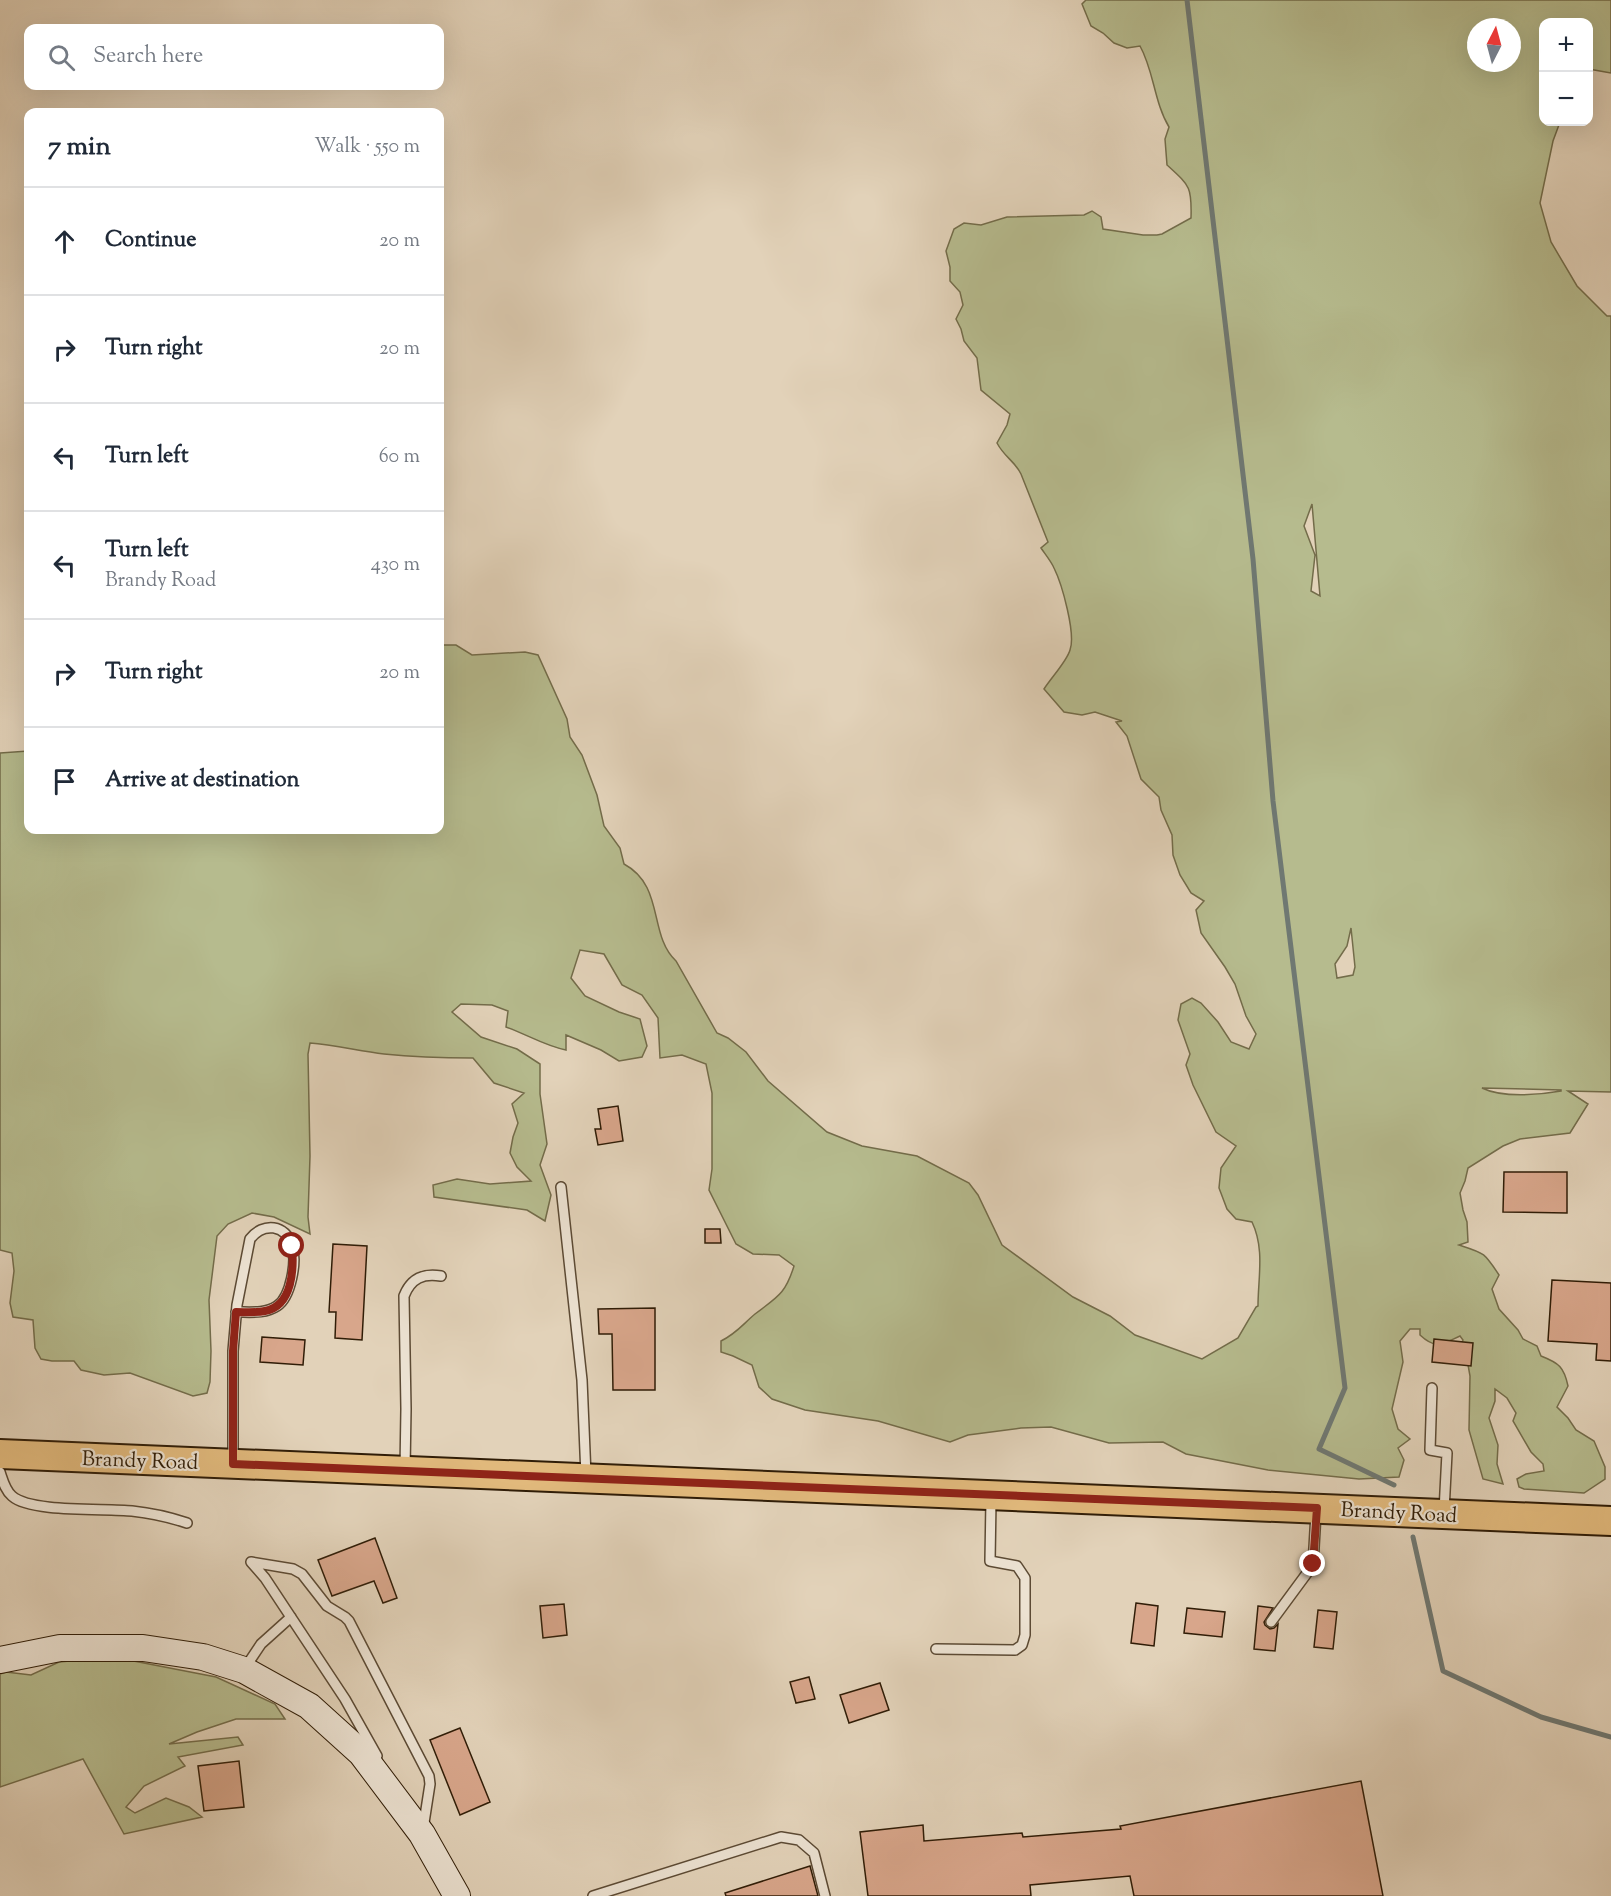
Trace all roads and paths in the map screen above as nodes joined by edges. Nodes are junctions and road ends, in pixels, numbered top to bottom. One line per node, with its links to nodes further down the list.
1 (561, 1187): 9 (lane)
2 (441, 1276): 7 (lane)
3 (236, 1312): 3 (lane); 6 (lane)
4 (1432, 1388): 12 (lane)
5 (0, 1454): 6 (main road, Brandy Road)
6 (233, 1464): 7 (main road, Brandy Road)
7 (405, 1471): 9 (main road, Brandy Road)
8 (0, 1472): 14 (lane)
9 (586, 1479): 10 (main road, Brandy Road)
10 (991, 1494): 11 (main road, Brandy Road); 17 (lane)
11 (1317, 1508): 12 (main road, Brandy Road); 16 (lane)
12 (1444, 1514): 13 (main road, Brandy Road)
13 (1611, 1521)
14 (187, 1523)
15 (291, 1617): 19 (lane); 20 (lane); 20 (lane)
16 (1271, 1622)
17 (936, 1649)
18 (0, 1660): 19 (main road)
19 (244, 1670): 20 (main road)
20 (422, 1834): 21 (main road)
21 (457, 1896)
22 (593, 1896): 23 (lane)
23 (825, 1896)

